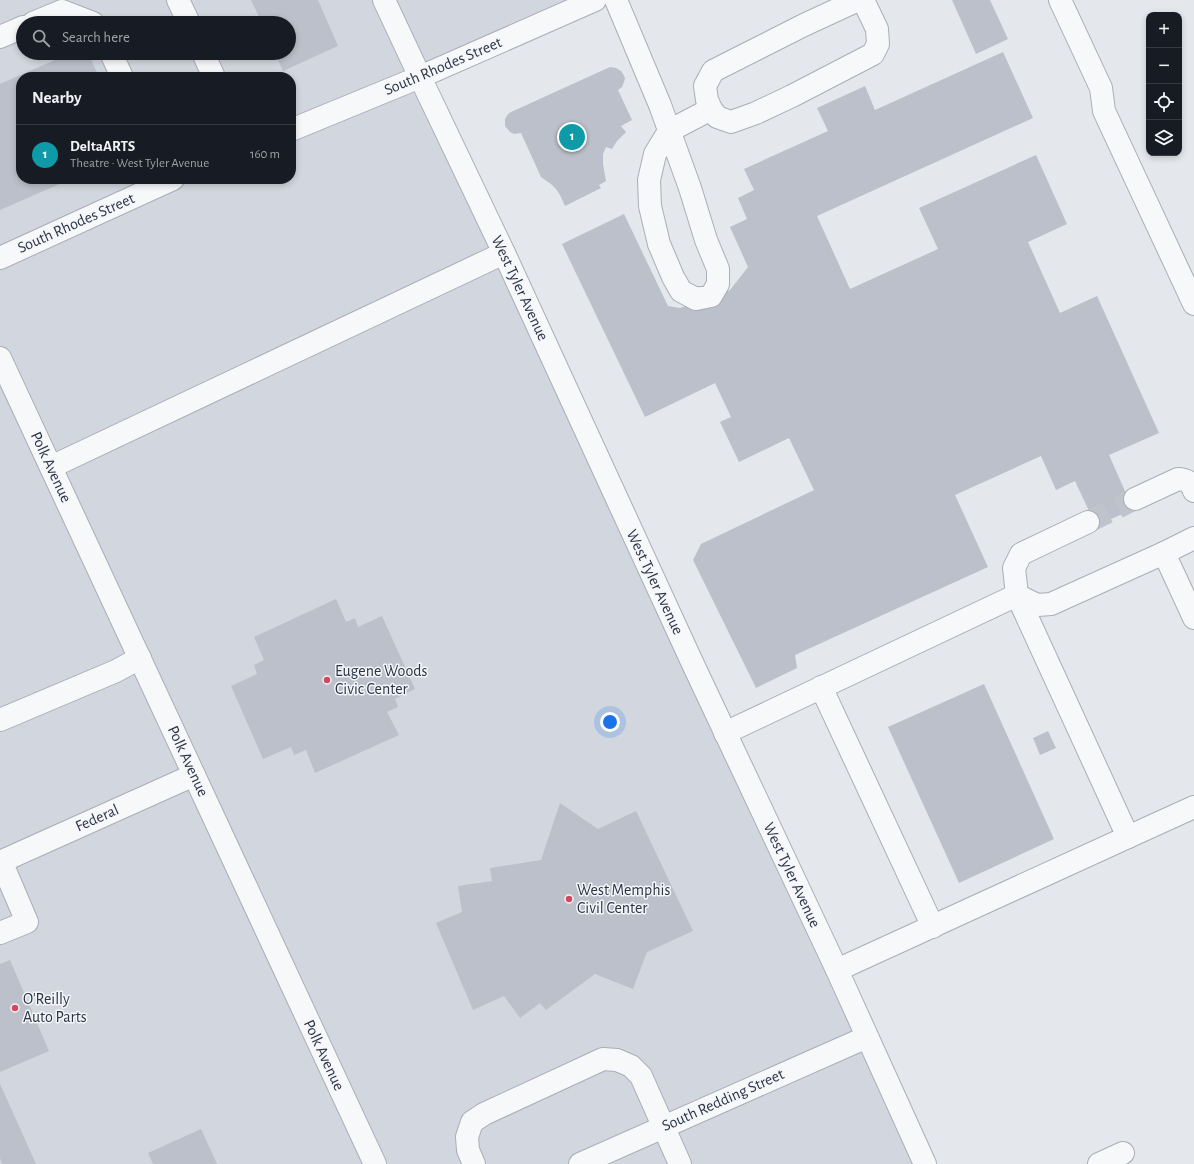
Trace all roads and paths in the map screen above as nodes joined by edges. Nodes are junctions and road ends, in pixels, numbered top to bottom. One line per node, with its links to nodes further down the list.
1 (178, 0): 10 (street)
2 (384, 0): 17 (street, West Tyler Avenue)
3 (595, 0): 17 (street, South Rhodes Street)
4 (616, 0): 20 (street)
5 (858, 0): 18 (street)
6 (863, 0): 18 (street)
7 (1060, 0): 24 (street)
8 (50, 16): 9 (street)
9 (75, 16)
10 (186, 16)
11 (16, 30): 12 (street)
12 (0, 37)
13 (114, 60): 15 (street)
14 (206, 60): 16 (street)
15 (120, 72)
16 (212, 72)
17 (420, 77): 19 (street, South Rhodes Street); 22 (street, West Tyler Avenue)
18 (711, 109): 20 (street)
19 (296, 128)
20 (669, 131): 20 (street)
21 (160, 184): 23 (street, South Rhodes Street)
22 (504, 253): 26 (street); 37 (street, West Tyler Avenue)
23 (0, 258)
24 (1194, 304)
25 (0, 359): 26 (street, Polk Avenue)
26 (51, 467): 34 (street, Polk Avenue)
27 (1194, 491): 28 (street)
28 (1135, 499)
29 (1088, 522): 32 (street)
30 (1194, 538): 31 (street)
31 (1164, 553): 32 (street); 33 (street)
32 (1017, 595): 35 (street); 40 (street)
33 (1194, 618)
34 (140, 658): 36 (street); 38 (street, Polk Avenue)
35 (821, 687): 37 (street); 42 (street)
36 (0, 720)
37 (725, 733): 44 (street, West Tyler Avenue)
38 (194, 775): 41 (street, Federal); 48 (street, Polk Avenue)
39 (1194, 807): 40 (street)
40 (1128, 837): 42 (street)
41 (1, 861): 43 (street)
42 (933, 927): 44 (street)
43 (0, 933)
44 (837, 970): 45 (street, West Tyler Avenue)
45 (867, 1037): 46 (street, South Redding Street); 52 (street, West Tyler Avenue)
46 (663, 1127): 49 (street); 50 (street, South Redding Street); 51 (street)
47 (1123, 1153): 53 (street)
48 (375, 1164)
49 (474, 1164)
50 (580, 1164)
51 (680, 1164)
52 (925, 1164)
53 (1099, 1164)

